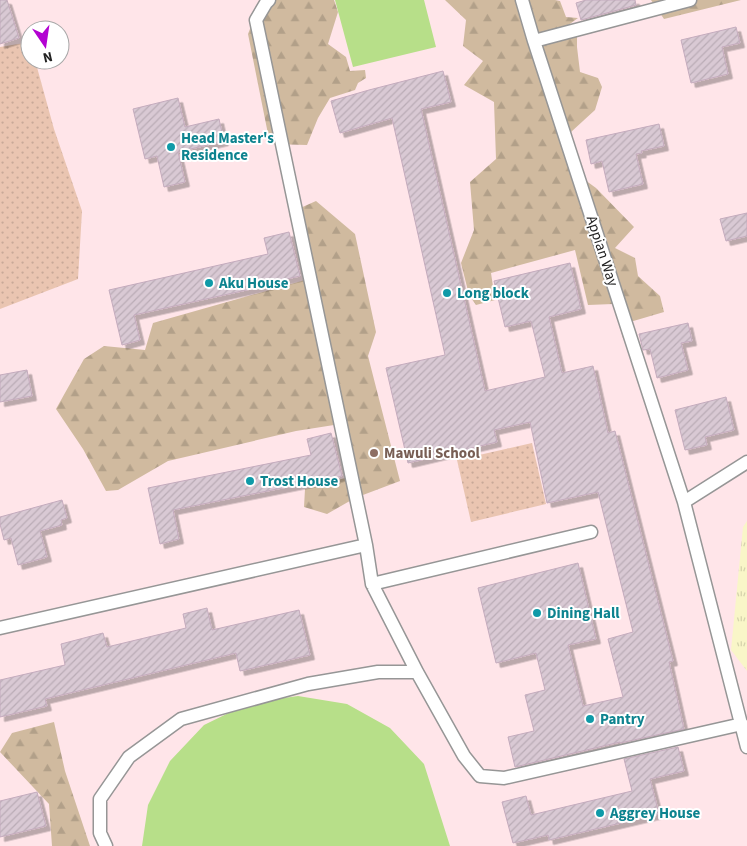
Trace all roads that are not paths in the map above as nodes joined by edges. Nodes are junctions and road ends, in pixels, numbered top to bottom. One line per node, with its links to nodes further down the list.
1 (269, 0): 8 (lane)
2 (522, 0): 4 (lane, Appian Way)
3 (690, 0): 4 (lane)
4 (534, 41): 6 (lane, Appian Way)
5 (747, 462): 6 (lane)
6 (684, 502): 12 (lane, Appian Way)
7 (591, 532): 9 (lane)
8 (366, 545): 9 (lane); 10 (lane)
9 (372, 584): 11 (lane)
10 (0, 628)
11 (417, 672): 12 (lane); 14 (lane)
12 (742, 724): 13 (lane, Appian Way)
13 (747, 747)
14 (106, 846)

